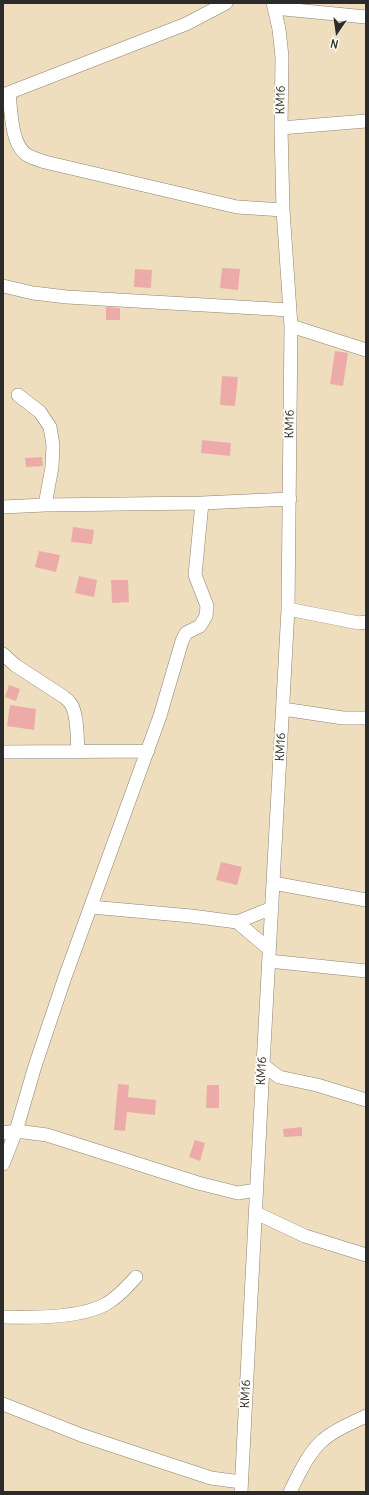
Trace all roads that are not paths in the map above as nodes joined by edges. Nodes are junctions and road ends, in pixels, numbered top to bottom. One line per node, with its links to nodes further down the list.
1 (226, 3): 4 (street)
2 (274, 6): 3 (street); 6 (street, KM16)
3 (366, 17)
4 (6, 94): 7 (street)
5 (366, 121): 6 (street)
6 (280, 128): 7 (street, KM16)
7 (283, 210): 9 (street, KM16)
8 (3, 286): 9 (street)
9 (290, 310): 10 (street, KM16)
10 (291, 326): 11 (street); 13 (street, KM16)
11 (366, 350)
12 (18, 395): 15 (street)
13 (290, 498): 14 (street); 17 (street, KM16)
14 (202, 503): 15 (street); 22 (street)
15 (45, 505): 16 (street)
16 (3, 507)
17 (288, 609): 18 (street); 20 (street, KM16)
18 (366, 622)
19 (3, 654): 24 (street)
20 (283, 709): 21 (street); 25 (street, KM16)
21 (366, 718)
22 (148, 751): 24 (street); 27 (street)
23 (3, 752): 24 (street)
24 (78, 752)
25 (273, 883): 26 (street); 28 (street, KM16)
26 (366, 900)
27 (91, 907): 29 (street); 34 (street)
28 (272, 908): 29 (street); 30 (street, KM16)
29 (237, 922): 30 (street)
30 (269, 955): 31 (street); 32 (street, KM16)
31 (366, 971)
32 (263, 1065): 33 (street); 36 (street, KM16)
33 (366, 1100)
34 (9, 1132): 35 (street); 36 (street)
35 (3, 1164)
36 (256, 1190): 37 (street, KM16)
37 (256, 1213): 38 (street); 43 (street, KM16)
38 (366, 1255)
39 (136, 1277): 40 (street)
40 (3, 1317)
41 (3, 1404): 43 (street)
42 (366, 1416): 44 (street)
43 (241, 1487)
44 (290, 1492)

